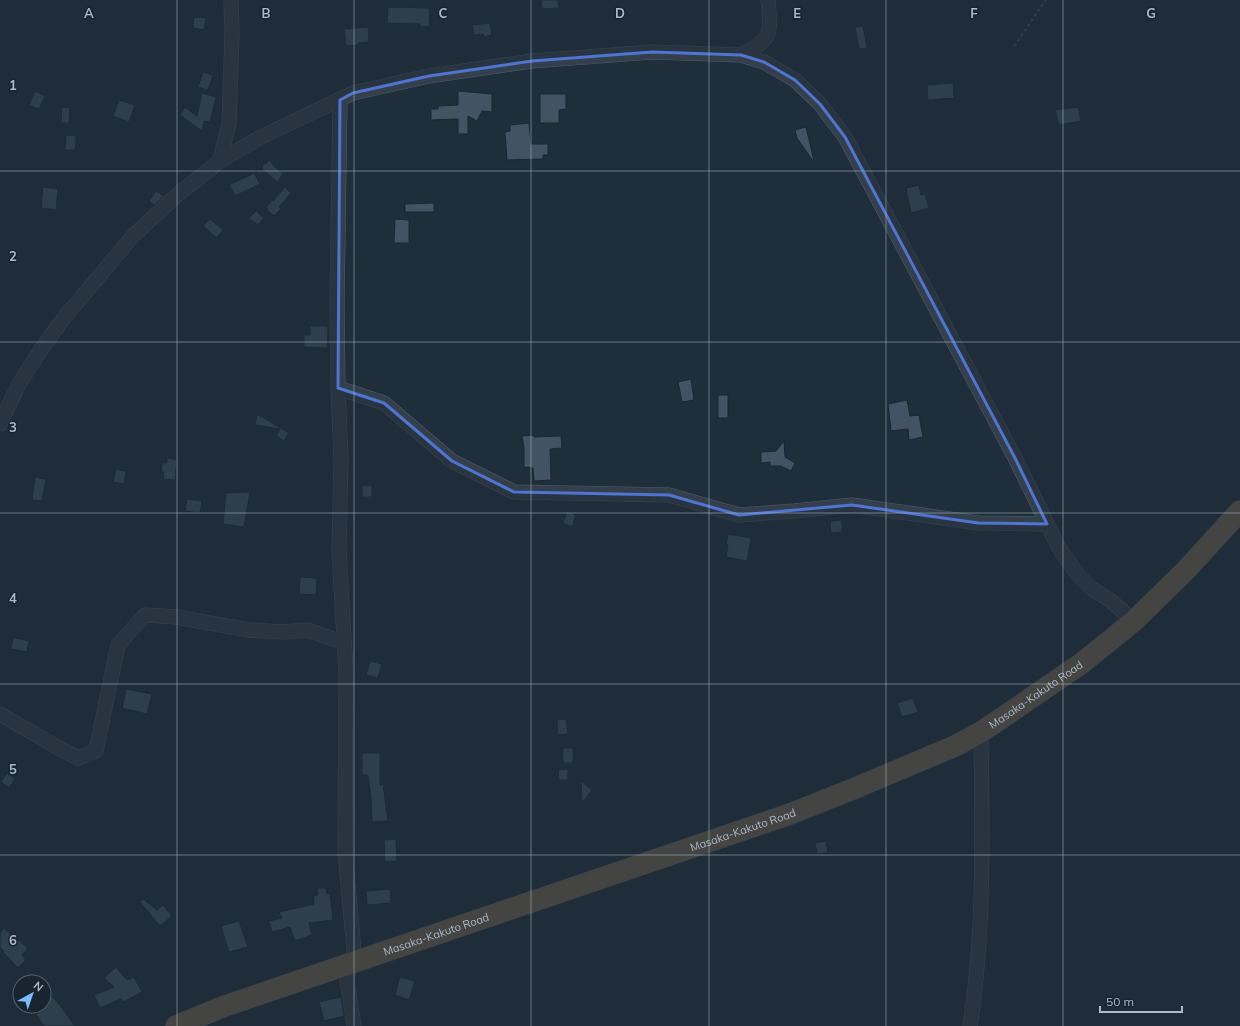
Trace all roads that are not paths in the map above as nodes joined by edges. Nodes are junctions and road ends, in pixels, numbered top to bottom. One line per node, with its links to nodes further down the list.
1 (231, 0): 5 (street)
2 (768, 0): 3 (street)
3 (741, 55): 4 (street); 9 (street)
4 (340, 100): 5 (street); 6 (street)
5 (220, 161): 7 (street)
6 (338, 388): 9 (street); 11 (street)
7 (0, 424)
8 (1240, 511): 10 (highway, Masaka-Kakuto Road)
9 (1047, 524): 10 (street)
10 (1134, 621): 13 (highway, Masaka-Kakuto Road)
11 (344, 643): 12 (street); 14 (street)
12 (0, 714)
13 (981, 732): 14 (highway, Masaka-Kakuto Road); 17 (street)
14 (352, 962): 15 (highway, Masaka-Kakuto Road); 16 (street)
15 (176, 1026)
16 (354, 1026)
17 (970, 1026)

